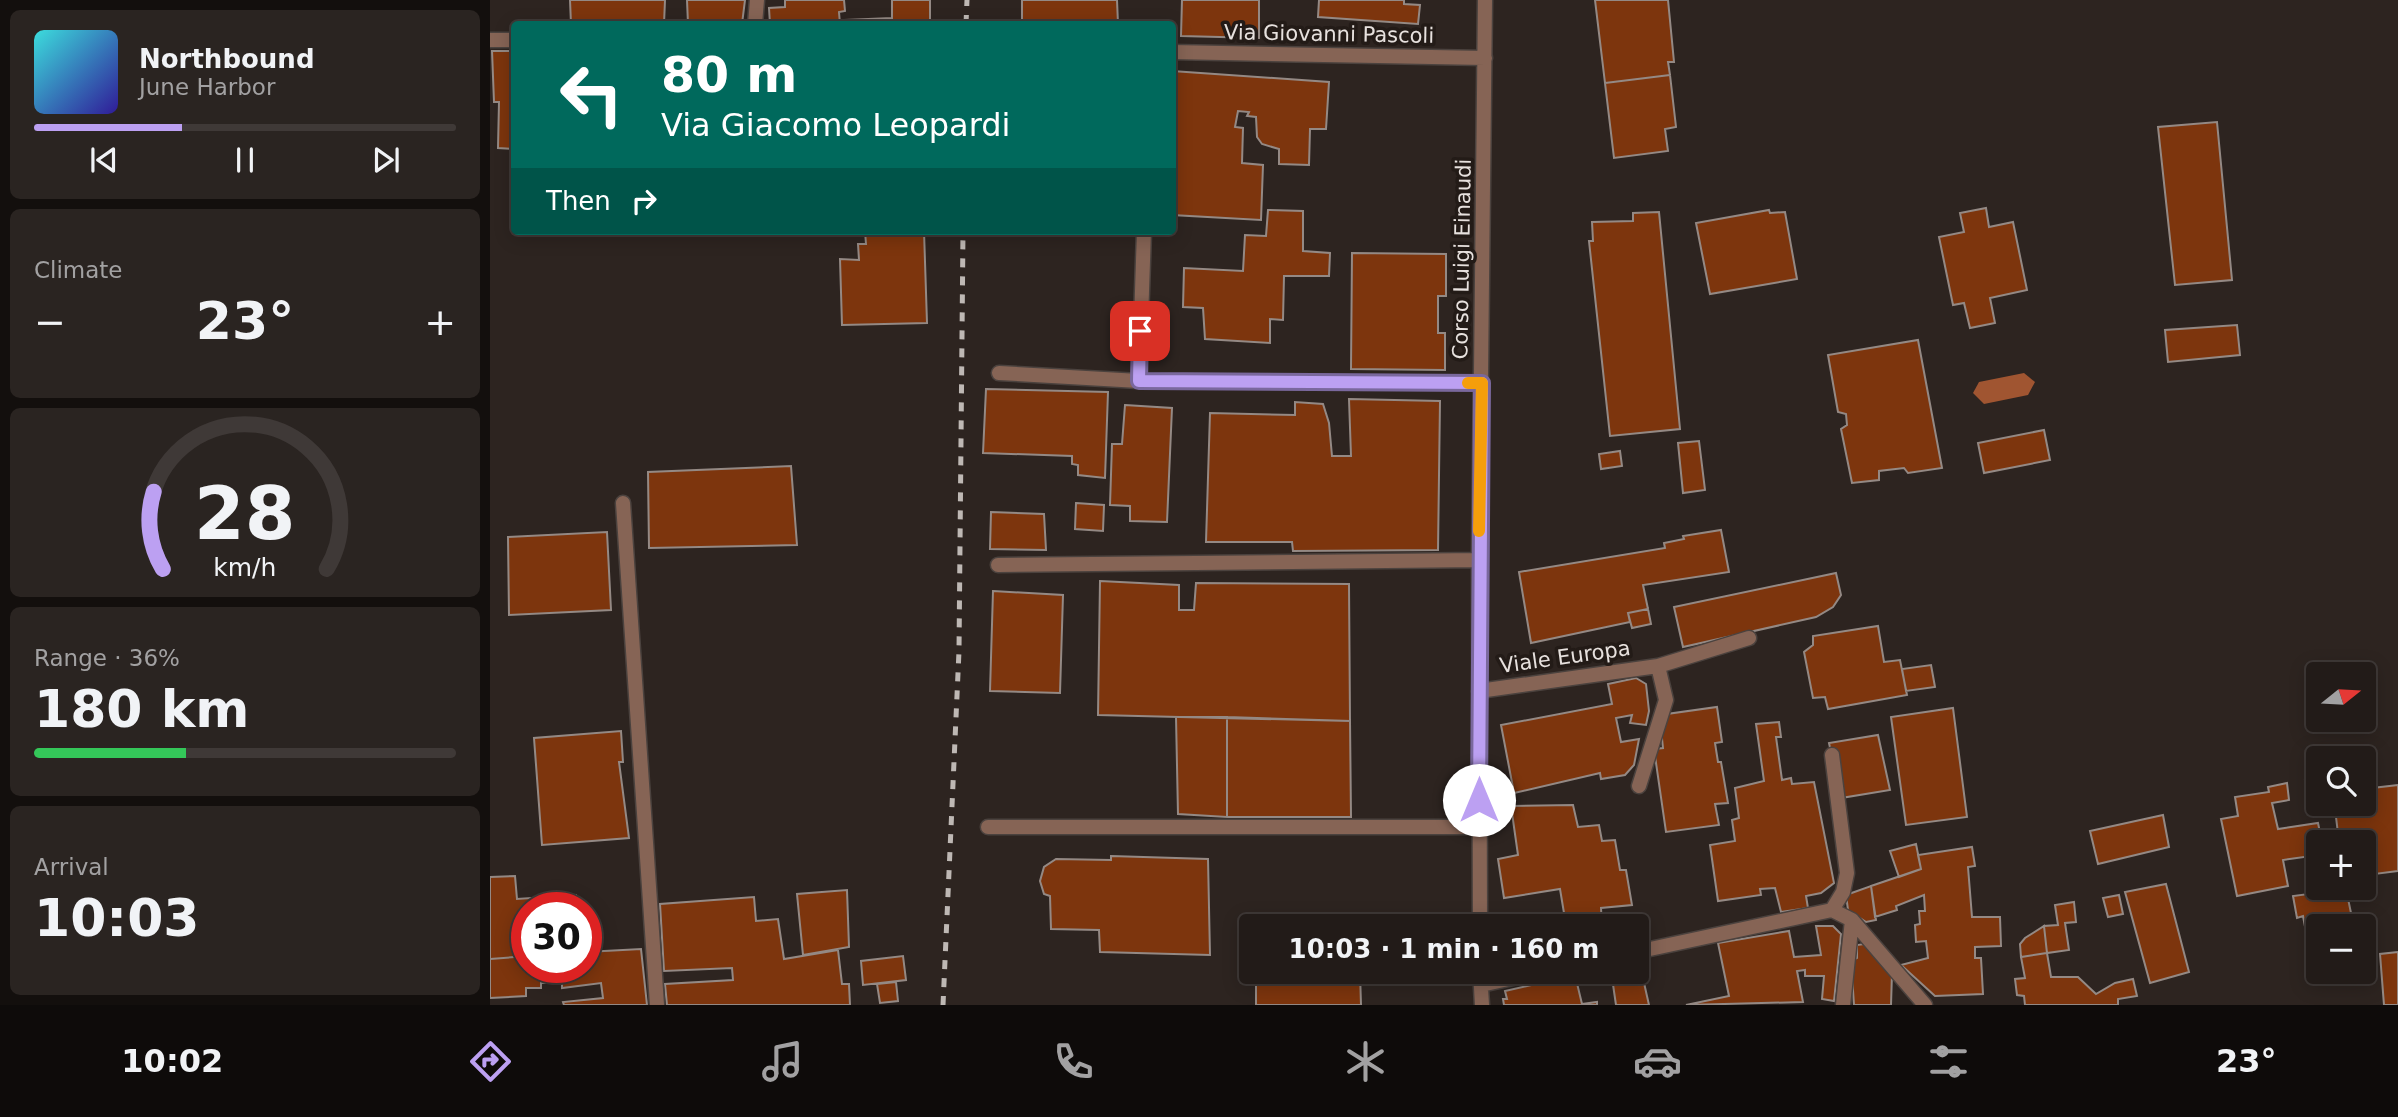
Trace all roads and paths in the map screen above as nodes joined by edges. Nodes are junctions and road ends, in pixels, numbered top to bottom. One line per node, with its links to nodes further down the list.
1 (757, 0): 3 (street)
2 (1486, 0): 7 (street, Corso Luigi Einaudi)
3 (755, 21)
4 (490, 40): 5 (street)
5 (511, 40)
6 (1176, 52): 7 (street, Via Giovanni Pascoli)
7 (1485, 58): 11 (street, Corso Luigi Einaudi)
8 (1144, 235): 10 (street)
9 (999, 373): 10 (street)
10 (1139, 381): 11 (street)
11 (1482, 383): 13 (street, Corso Luigi Einaudi)
12 (623, 503): 27 (street)
13 (1479, 560): 14 (street); 17 (street, Corso Luigi Einaudi)
14 (998, 565)
15 (1749, 638): 16 (street, Viale Europa)
16 (1658, 666): 17 (street, Viale Europa); 19 (street, Viale Europa)
17 (1479, 691): 21 (street, Corso Luigi Einaudi)
18 (1832, 755): 22 (street)
19 (1639, 786)
20 (988, 827): 21 (street)
21 (1479, 827): 23 (street, Corso Luigi Einaudi)
22 (1832, 911): 24 (street); 25 (street)
23 (1480, 914)
24 (1852, 920): 29 (street); 30 (street)
25 (1649, 949)
26 (1481, 984): 28 (street)
27 (657, 1005)
28 (1482, 1005)
29 (1843, 1005)
30 (1925, 1005)

